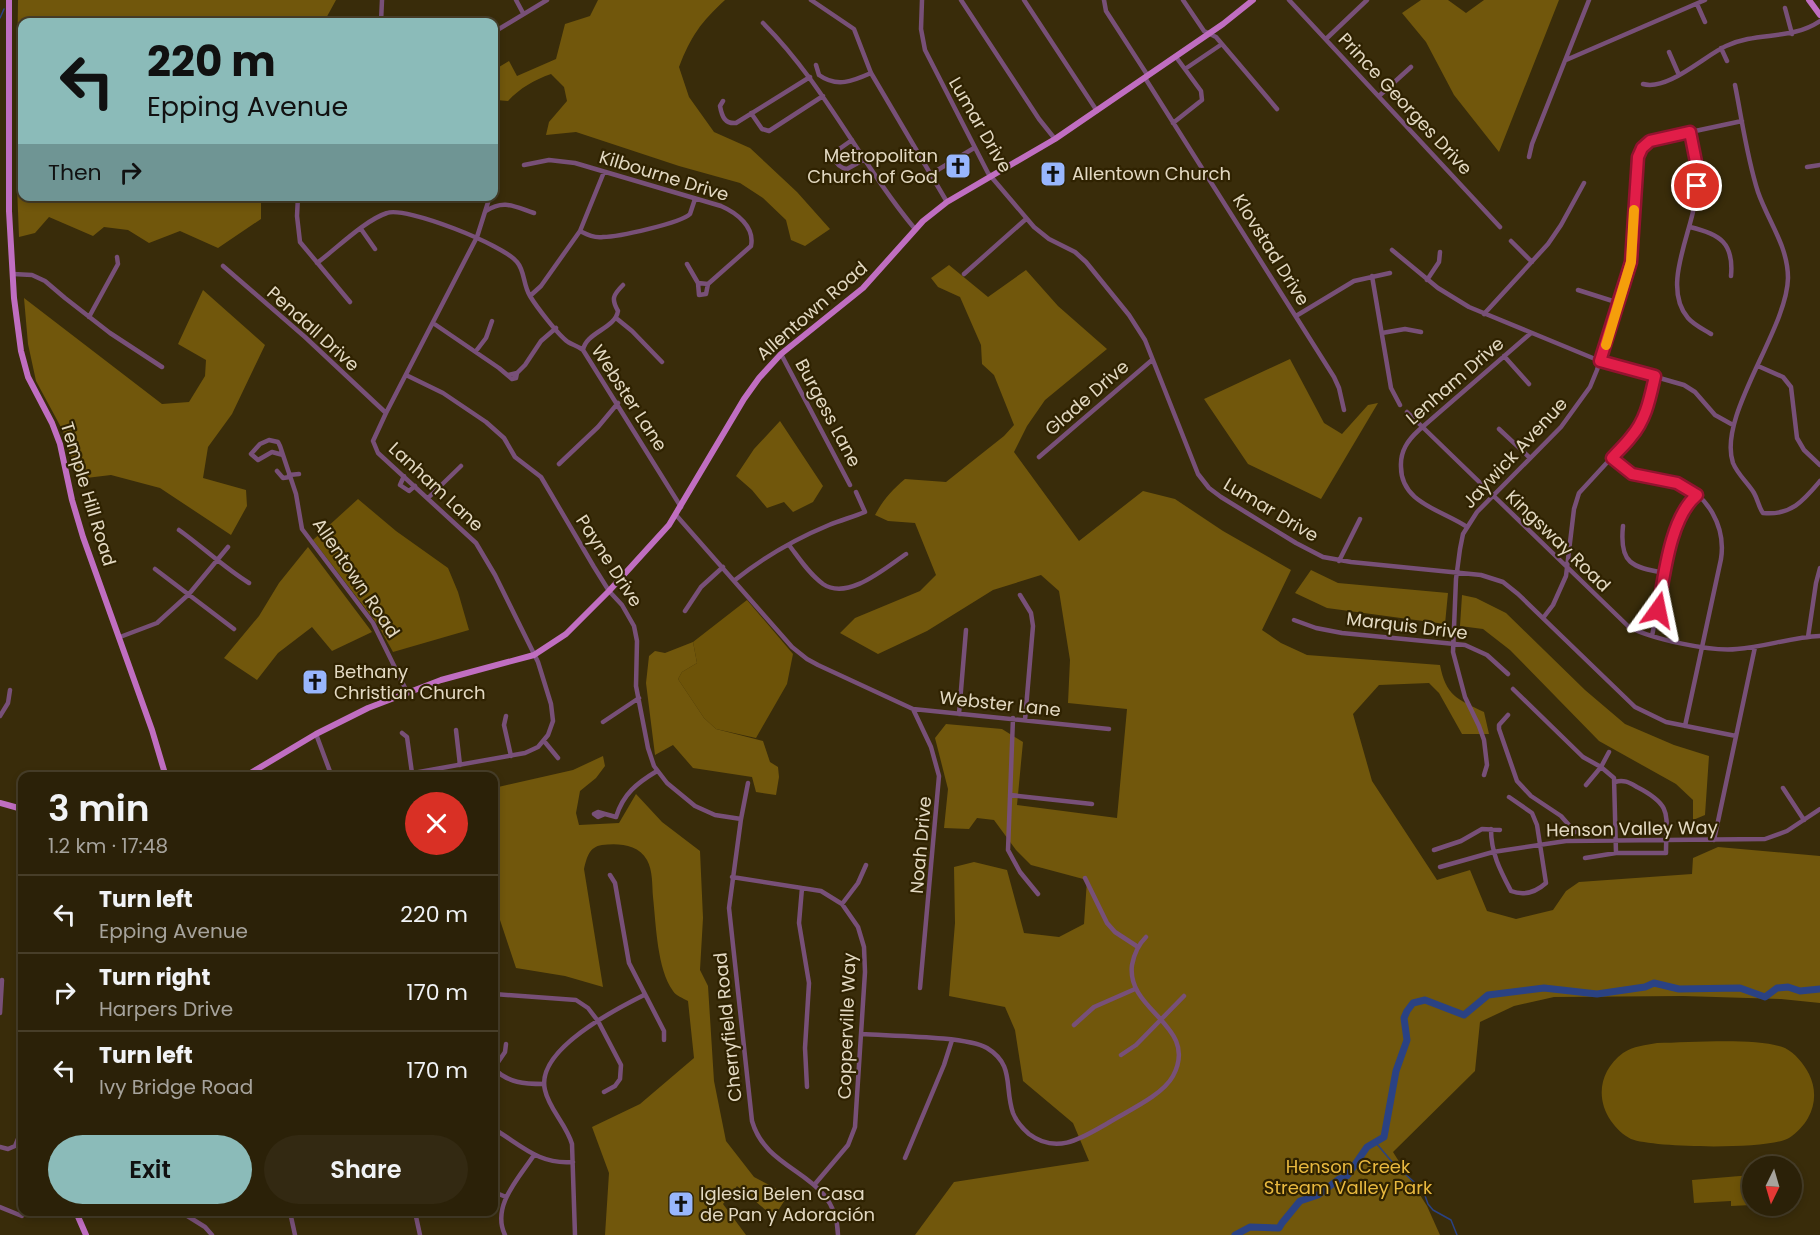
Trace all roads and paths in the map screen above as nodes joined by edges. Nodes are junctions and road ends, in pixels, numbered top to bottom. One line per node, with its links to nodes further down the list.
1 (9, 0): 88 (main road, Temple Hill Road)
2 (382, 0): 21 (street)
3 (516, 0): 19 (street)
4 (547, 0): 19 (street)
5 (811, 0): 38 (street)
6 (922, 0): 55 (street, Lumar Drive)
7 (961, 0): 53 (street)
8 (1023, 0): 48 (street)
9 (1104, 0): 41 (street, Klovstad Drive)
10 (1184, 0): 26 (street)
11 (1253, 0): 26 (main road, Allentown Road)
12 (1289, 0): 28 (street, Prince Georges Drive)
13 (1367, 0): 28 (street)
14 (1589, 0): 33 (street)
15 (1705, 0): 17 (street)
16 (1809, 0): 20 (main road)
17 (1697, 4): 24 (street); 33 (street)
18 (1785, 8): 27 (street)
19 (524, 13): 25 (street)
20 (1820, 15)
21 (381, 18)
22 (1820, 21): 27 (street)
23 (763, 22): 40 (street)
24 (1705, 22)
25 (498, 29)
26 (1210, 33): 29 (street); 32 (main road, Allentown Road)
27 (1792, 34): 30 (street)
28 (1326, 39): 45 (street, Prince Georges Drive)
29 (1222, 44): 37 (street); 47 (street)
30 (1721, 48): 34 (street); 39 (street)
31 (1669, 52): 39 (street)
32 (1176, 57): 37 (street); 41 (main road, Allentown Road)
33 (1566, 60): 56 (street)
34 (1727, 61)
35 (816, 65): 38 (street)
36 (1411, 67): 45 (street)
37 (1185, 69): 51 (street)
38 (871, 73): 62 (street)
39 (1679, 75): 42 (street)
40 (810, 77): 44 (street); 49 (street)
41 (1147, 77): 48 (main road, Allentown Road); 51 (street, Klovstad Drive)
42 (1643, 84)
43 (1735, 85): 50 (street)
44 (823, 96): 49 (street); 54 (street)
45 (1379, 96): 72 (street, Prince Georges Drive)
46 (723, 101): 49 (street)
47 (1277, 109)
48 (1097, 111): 53 (main road, Allentown Road)
49 (751, 113)
50 (1742, 121): 52 (street, Jaywick Avenue); 118 (street)
51 (1173, 123): 102 (street, Klovstad Drive)
52 (1690, 132): 73 (street); 99 (street, Jaywick Avenue)
53 (1055, 139): 63 (main road, Allentown Road)
54 (852, 140): 57 (street); 57 (street)
55 (974, 148): 62 (street); 63 (street, Lumar Drive)
56 (1529, 157)
57 (865, 159): 74 (street)
58 (524, 165): 61 (street, Kilbourne Drive)
59 (1820, 165): 60 (street)
60 (1807, 167)
61 (604, 172): 65 (street, Kilbourne Drive); 76 (street)
62 (931, 174): 68 (street)
63 (991, 177): 68 (main road, Allentown Road); 71 (street, Lumar Drive)
64 (1584, 183): 83 (street)
65 (695, 199): 76 (street); 94 (street, Kilbourne Drive)
66 (298, 201): 84 (street)
67 (489, 201): 69 (street, Lanham Lane)
68 (947, 202): 74 (main road, Allentown Road)
69 (487, 209): 70 (street); 77 (street, Lanham Lane)
70 (534, 213)
71 (1026, 219): 89 (street); 115 (street, Lumar Drive)
72 (1500, 227)
73 (1690, 227): 91 (street); 110 (street)
74 (915, 228): 113 (main road, Allentown Road)
75 (361, 230): 77 (street, Webster Lane); 79 (street); 84 (street, Webster Lane)
76 (580, 231): 97 (street)
77 (477, 237): 97 (street, Webster Lane); 105 (street, Lanham Lane)
78 (1511, 241): 83 (street)
79 (375, 249)
80 (1392, 249): 92 (street)
81 (1440, 252): 92 (street)
82 (117, 257): 101 (street)
83 (1532, 262): 100 (street)
84 (317, 263): 98 (street)
85 (687, 264): 93 (street)
86 (223, 266): 127 (street, Pendall Drive)
87 (1390, 273): 90 (street)
88 (13, 274): 101 (street); 178 (main road, Temple Hill Road)
89 (964, 274)
90 (1372, 276): 102 (street); 108 (street)
91 (1731, 276)
92 (1427, 280): 100 (street)
93 (698, 283): 94 (street); 94 (street)
94 (708, 284)
95 (623, 285): 103 (street)
96 (1578, 291): 99 (street)
97 (530, 296): 106 (street, Webster Lane)
98 (350, 302)
99 (1619, 303): 116 (street, Jaywick Avenue)
100 (1484, 314): 109 (street)
101 (89, 316): 119 (street)
102 (1296, 316): 125 (street, Klovstad Drive)
103 (616, 318): 111 (street); 117 (street)
104 (492, 321): 112 (street)
105 (433, 323): 112 (street); 120 (street, Lanham Lane)
106 (556, 328): 111 (street, Webster Lane); 112 (street)
107 (1421, 332): 108 (street)
108 (1382, 333): 124 (street)
109 (1531, 333): 114 (street, Lenham Drive); 116 (street)
110 (1711, 334)
111 (583, 350): 123 (street, Webster Lane)
112 (476, 351)
113 (781, 354): 143 (street, Burgess Lane); 149 (main road, Allentown Road)
114 (1504, 356): 122 (street); 129 (street, Lenham Drive)
115 (1152, 360): 132 (street, Glade Drive); 159 (street, Lumar Drive)
116 (1600, 361): 121 (street); 133 (street, Jaywick Avenue)
117 (662, 362)
118 (1758, 366): 128 (street); 136 (street)
119 (162, 367)
120 (406, 375): 127 (street, Lanham Lane); 168 (street, Payne Drive)
121 (1655, 376): 128 (street); 134 (street)
122 (1528, 384)
123 (618, 404): 135 (street); 149 (street, Webster Lane)
124 (1400, 405)
125 (1344, 410)
126 (1407, 412): 129 (street, Kingsway Road)
127 (386, 413): 141 (street, Lanham Lane)
128 (1733, 424): 142 (street)
129 (1422, 427): 147 (street, Kingsway Road); 153 (street, Lenham Drive)
130 (1499, 429): 133 (street)
131 (283, 454): 131 (street); 140 (street, Allentown Road)
132 (1039, 457)
133 (1530, 458): 147 (street, Jaywick Avenue)
134 (1612, 458): 146 (street); 163 (street)
135 (559, 464)
136 (1820, 465)
137 (461, 466): 148 (street)
138 (277, 471): 140 (street)
139 (299, 474): 140 (street)
140 (289, 476): 187 (street, Allentown Road)
141 (404, 476): 144 (street, Lanham Lane); 144 (street)
142 (1820, 481)
143 (850, 485)
144 (415, 486): 148 (street, Lanham Lane)
145 (856, 492): 155 (street, Burgess Lane)
146 (1697, 495): 165 (street); 181 (street)
147 (1493, 496): 153 (street, Jaywick Avenue); 163 (street, Kingsway Road)
148 (428, 498): 183 (street, Lanham Lane)
149 (681, 507): 150 (main road, Allentown Road)
150 (676, 515): 160 (street, Webster Lane); 168 (main road, Allentown Road)
151 (1360, 519): 159 (street)
152 (1623, 526): 165 (street)
153 (1467, 527): 164 (street, Jaywick Avenue)
154 (179, 530): 158 (street)
155 (789, 545): 157 (street); 166 (street)
156 (228, 547): 158 (street)
157 (906, 554)
158 (216, 561): 167 (street); 169 (street)
159 (1340, 561): 164 (street, Lumar Drive)
160 (723, 567): 166 (street, Webster Lane); 171 (street)
161 (1820, 568): 179 (street)
162 (155, 569): 169 (street)
163 (1568, 569): 172 (street); 176 (street, Kingsway Road)
164 (1457, 572): 172 (street, Lumar Drive); 180 (street, Jaywick Avenue)
165 (1665, 573): 176 (street)
166 (735, 580): 189 (street, Webster Lane)
167 (249, 582)
168 (609, 591): 183 (main road, Allentown Road); 188 (street, Payne Drive)
169 (189, 594): 174 (street); 178 (street)
170 (1020, 595): 195 (street)
171 (685, 611)
172 (1543, 618): 197 (street, Lumar Drive)
173 (1294, 620): 180 (street, Marquis Drive)
174 (234, 629)
175 (966, 630): 190 (street)
176 (1652, 636): 181 (street, Kingsway Road)
177 (1820, 636): 179 (street, Kingsway Road)
178 (120, 637): 210 (main road, Temple Hill Road)
179 (1808, 637): 182 (street, Kingsway Road)
180 (1452, 642): 184 (street, Marquis Drive); 215 (street, Jaywick Avenue)
181 (1702, 647): 182 (street, Kingsway Road); 197 (street)
182 (1755, 647): 202 (street)
183 (534, 655): 187 (main road, Allentown Road); 203 (street, Lanham Lane)
184 (1508, 674)
185 (1513, 689): 208 (street)
186 (10, 690): 191 (street)
187 (408, 692): 201 (main road, Allentown Road)
188 (639, 698): 196 (street); 209 (street, Payne Drive)
189 (914, 710): 190 (street, Webster Lane); 253 (street, Noah Drive)
190 (958, 714): 194 (street, Webster Lane)
191 (0, 716)
192 (1509, 716): 224 (street)
193 (506, 717): 205 (street)
194 (1013, 718): 195 (street, Webster Lane); 220 (street)
195 (1025, 720): 198 (street, Webster Lane)
196 (603, 722)
197 (1685, 726): 202 (street, Lumar Drive)
198 (1109, 729)
199 (456, 730): 207 (street)
200 (402, 733): 213 (street)
201 (316, 734): 211 (main road, Allentown Road); 212 (street)
202 (1736, 736): 236 (street)
203 (544, 741): 205 (street); 206 (street)
204 (1609, 752): 208 (street)
205 (511, 756): 207 (street)
206 (558, 758)
207 (460, 765): 214 (street)
208 (1602, 767): 216 (street); 218 (street)
209 (657, 771): 226 (street); 229 (street, Payne Drive)
210 (164, 772)
211 (252, 772)
212 (330, 772)
213 (412, 772)
214 (418, 772)
215 (1484, 775)
216 (1615, 782): 234 (street); 235 (street)
217 (748, 783): 229 (street, Cherryfield Road)
218 (1586, 785)
219 (1783, 788): 230 (street)
220 (1010, 795): 223 (street); 248 (street)
221 (1509, 797): 228 (street)
222 (0, 802): 225 (main road)
223 (1092, 804)
224 (1542, 805): 228 (street); 233 (street)
225 (18, 808)
226 (591, 808)
227 (1820, 809): 230 (street, Henson Valley Way)
228 (1532, 813): 237 (street)
229 (741, 819): 245 (street, Cherryfield Road)
230 (1804, 820): 236 (street, Henson Valley Way)
231 (1491, 829): 232 (street); 238 (street); 239 (street)
232 (1500, 830)
233 (1575, 832)
234 (1666, 839): 235 (street, Henson Valley Way); 236 (street, Henson Valley Way); 240 (street)
235 (1615, 840): 237 (street, Henson Valley Way); 240 (street)
236 (1714, 840)
237 (1541, 844): 239 (street, Henson Valley Way); 239 (street)
238 (1434, 850)
239 (1493, 852): 243 (street, Henson Valley Way)
240 (1616, 852): 241 (street)
241 (1585, 858)
242 (866, 866): 249 (street)
243 (1440, 867)
244 (610, 875): 256 (street)
245 (732, 877): 247 (street, Copperville Way); 278 (street, Cherryfield Road)
246 (1085, 878): 251 (street)
247 (802, 888): 249 (street, Copperville Way); 270 (street)
248 (1038, 894)
249 (842, 904): 262 (street, Copperville Way)
250 (1146, 937): 251 (street)
251 (1138, 946): 254 (street)
252 (2, 980): 258 (street)
253 (920, 988)
254 (1135, 989): 259 (street); 261 (street)
255 (498, 993): 260 (street)
256 (644, 995): 260 (street); 263 (street)
257 (1184, 996): 259 (street)
258 (0, 1013)
259 (1161, 1019): 264 (street); 266 (street)
260 (598, 1021): 269 (street); 271 (street)
261 (1074, 1026)
262 (862, 1034): 264 (street); 278 (street, Copperville Way)
263 (664, 1040)
264 (952, 1040): 276 (street)
265 (506, 1044): 267 (street)
266 (1121, 1055)
267 (498, 1062)
268 (498, 1071): 269 (street)
269 (544, 1084): 277 (street)
270 (807, 1087)
271 (604, 1092)
272 (498, 1132): 275 (street)
273 (18, 1139): 274 (street)
274 (0, 1147)
275 (534, 1155): 277 (street); 280 (street)
276 (905, 1158)
277 (573, 1162): 293 (street)
278 (815, 1184): 294 (street, Cherryfield Road)
279 (498, 1194): 280 (street)
280 (506, 1197): 291 (street)
281 (0, 1207): 282 (street)
282 (18, 1214)
283 (78, 1216): 287 (main road)
284 (187, 1216): 288 (street)
285 (291, 1216): 289 (street)
286 (416, 1216): 290 (street)
287 (86, 1235)
288 (212, 1235)
289 (295, 1235)
290 (420, 1235)
291 (505, 1235)
292 (569, 1235): 293 (street)
293 (575, 1235)
294 (838, 1235)

